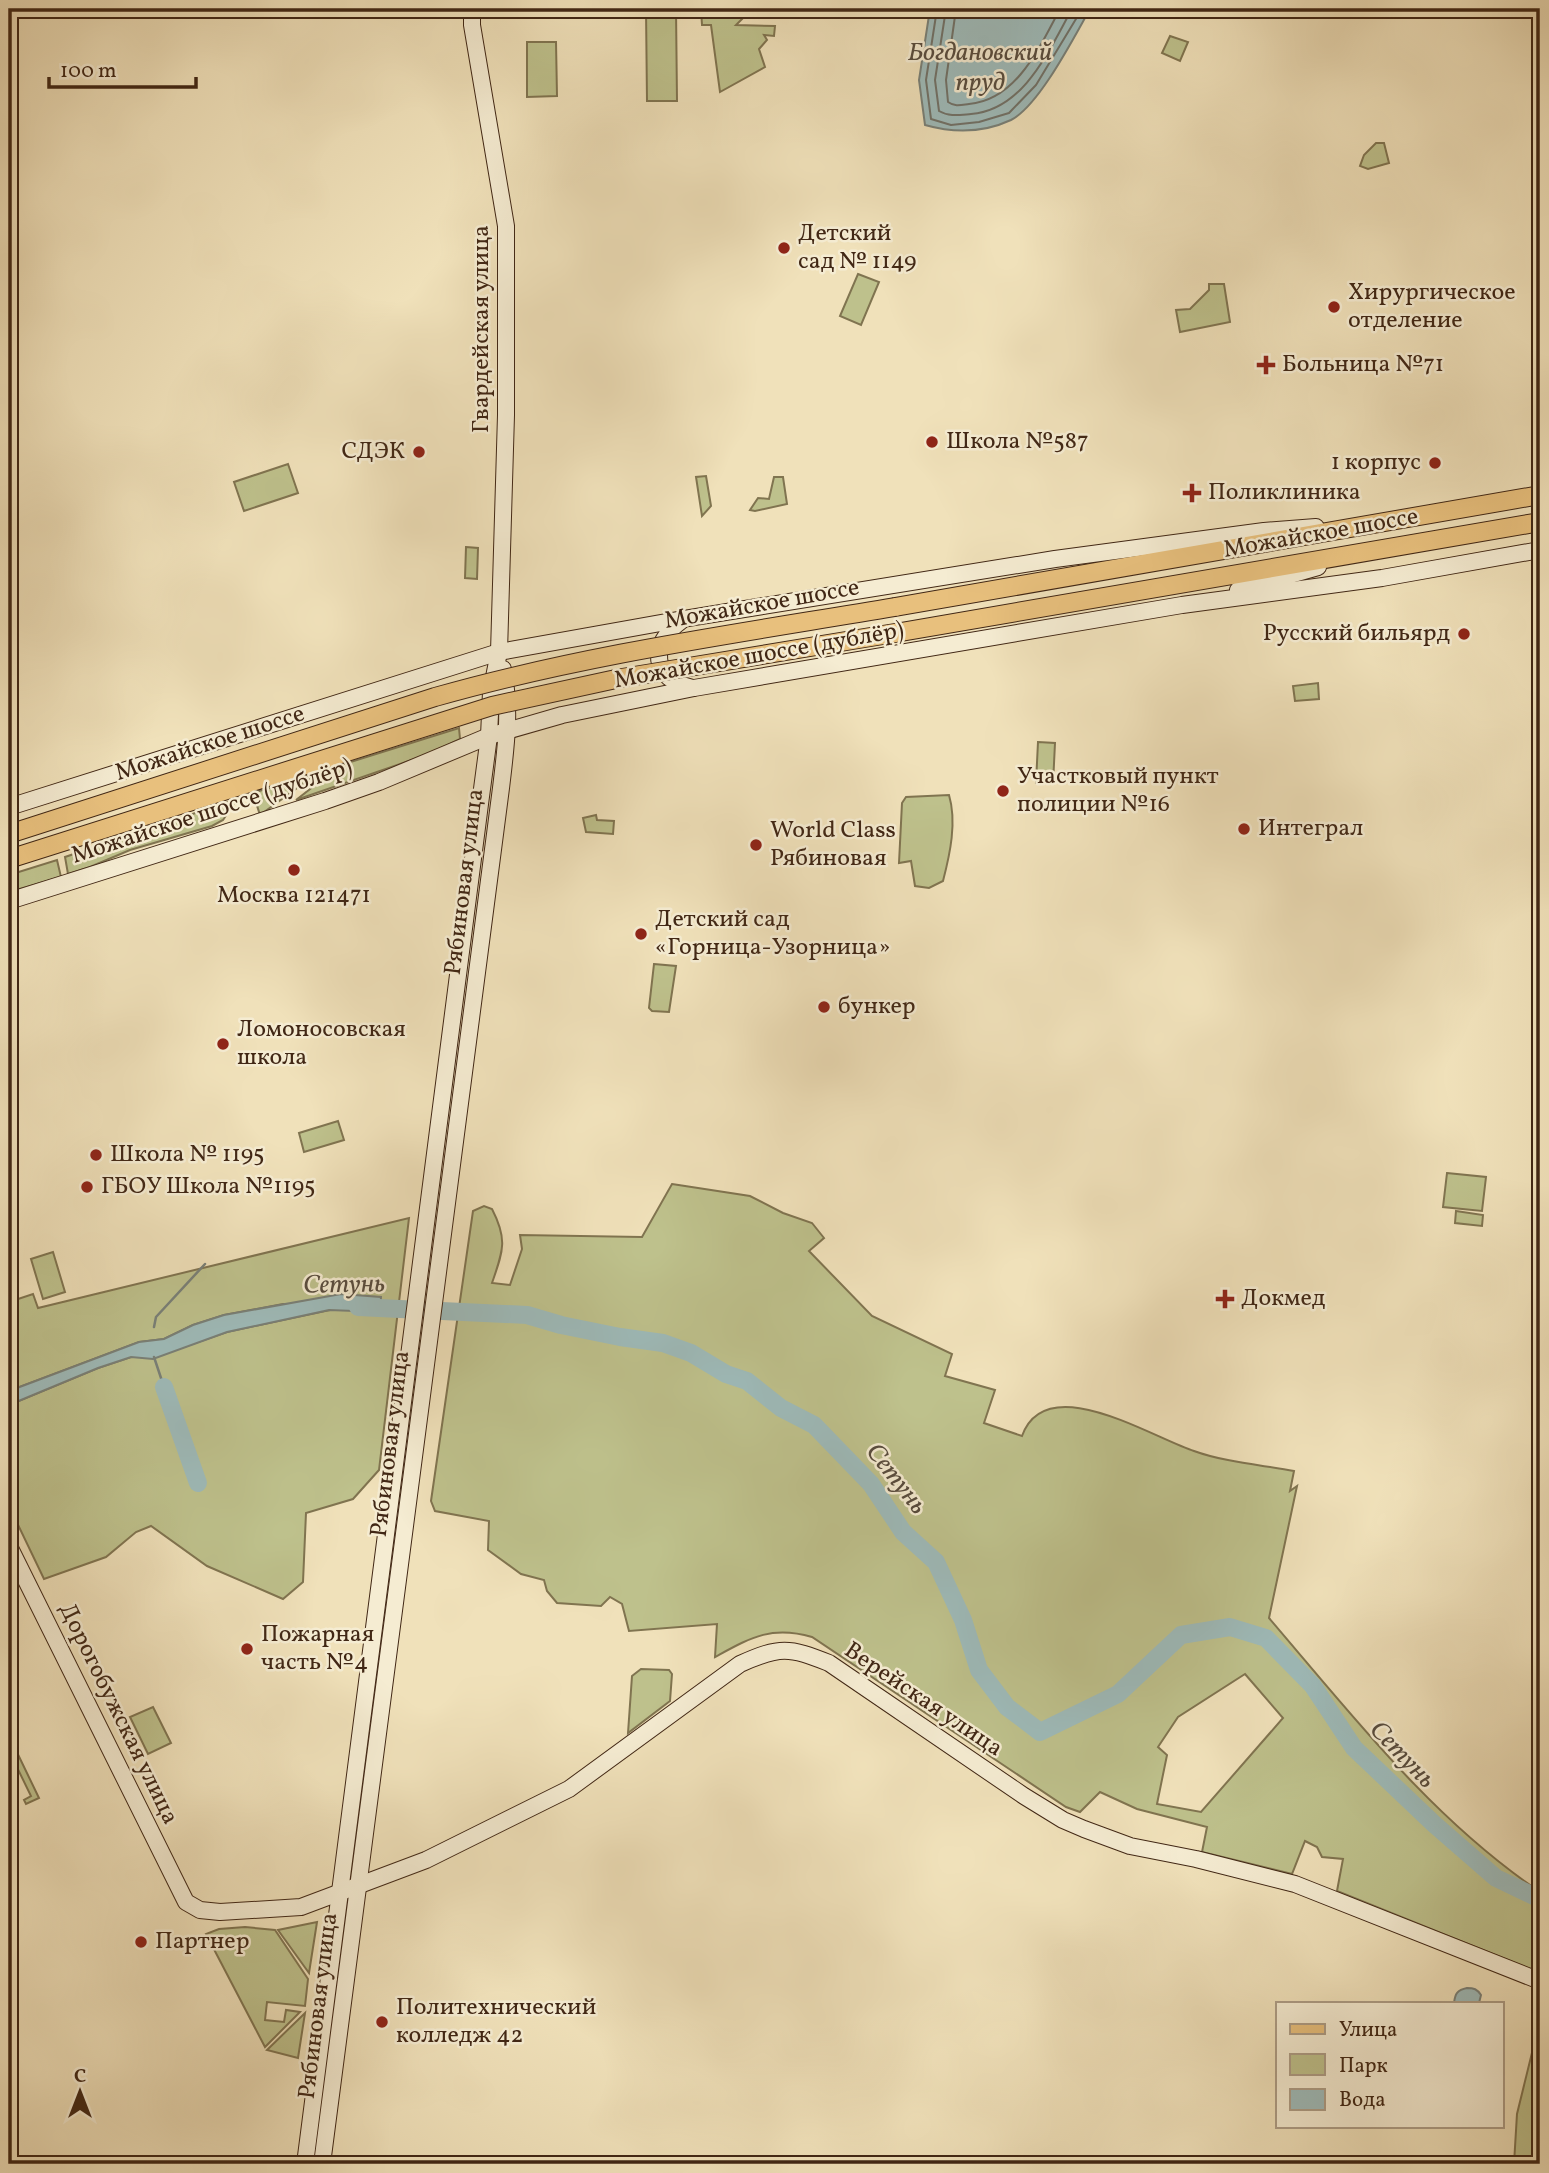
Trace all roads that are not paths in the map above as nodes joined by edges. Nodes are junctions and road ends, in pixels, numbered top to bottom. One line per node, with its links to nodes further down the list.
1 (472, 9): 9 (main road, Гвардейская улица)
2 (1540, 495): 3 (main road, Можайское шоссе)
3 (1381, 522): 8 (main road, Можайское шоссе (дублёр)); 14 (main road, Можайское шоссе, bridge)
4 (1540, 522): 5 (main road, Можайское шоссе)
5 (1383, 548): 7 (main road); 15 (main road, Можайское шоссе, bridge)
6 (1540, 550): 7 (main road, Можайское шоссе (дублёр))
7 (1182, 606): 10 (main road, Можайское шоссе (дублёр))
8 (683, 619): 9 (main road, Можайское шоссе (дублёр)); 10 (main road)
9 (499, 652): 11 (main road, Рябиновая улица); 12 (main road, Рябиновая улица); 13 (main road, Можайское шоссе (дублёр))
10 (694, 688): 11 (main road, Можайское шоссе (дублёр))
11 (508, 730): 12 (main road, Можайское шоссе (дублёр)); 17 (main road, Рябиновая улица)
12 (489, 736): 16 (main road, Можайское шоссе (дублёр)); 17 (main road, Рябиновая улица)
13 (9, 807)
14 (9, 834)
15 (9, 859)
16 (9, 901)
17 (427, 1280): 18 (main road, Рябиновая улица)
18 (422, 1324): 20 (main road, Рябиновая улица); 21 (main road, Рябиновая улица)
19 (9, 1546): 22 (main road, Дорогобужская улица)
20 (356, 1888): 21 (main road, Верейская улица); 23 (main road, Верейская улица); 25 (main road, Рябиновая улица)
21 (340, 1894): 22 (main road, Верейская улица); 24 (main road, Рябиновая улица)
22 (186, 1902)
23 (1540, 1981)
24 (304, 2164)
25 (322, 2164)

